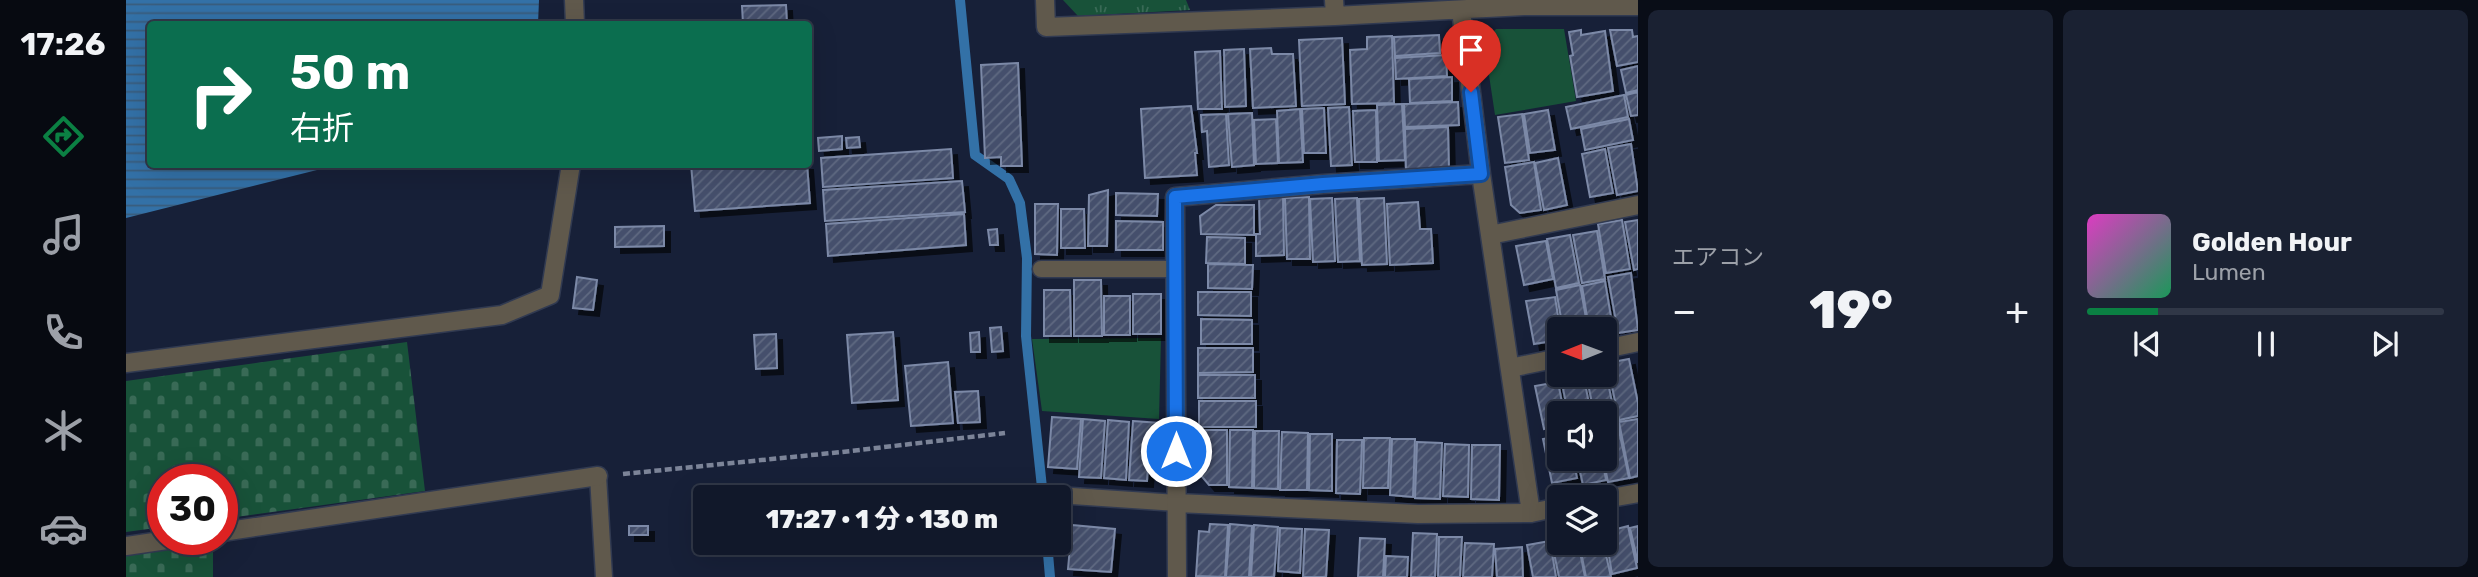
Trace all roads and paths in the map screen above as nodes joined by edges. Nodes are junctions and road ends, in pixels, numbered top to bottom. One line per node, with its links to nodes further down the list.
1 (574, 0): 7 (street)
2 (1045, 0): 5 (street)
3 (1524, 3): 4 (street); 6 (street)
4 (1638, 6)
5 (1334, 8): 6 (street)
6 (1461, 10): 9 (street)
7 (575, 21)
8 (570, 168): 17 (street)
9 (1481, 174): 11 (street); 13 (street)
10 (1638, 205): 11 (street)
11 (1490, 235): 18 (street)
12 (1041, 269): 13 (lane)
13 (1175, 269): 24 (street)
14 (1638, 342): 15 (street)
15 (1617, 346)
16 (1547, 360): 18 (street)
17 (126, 363)
18 (1510, 368): 26 (street)
19 (1006, 433): 20 (path)
20 (598, 476): 27 (street); 30 (lane)
21 (1638, 493): 23 (street)
22 (1071, 496): 24 (lane)
23 (1617, 497)
24 (1177, 503): 26 (street); 31 (street)
25 (1547, 510): 26 (street)
26 (1531, 513)
27 (238, 530)
28 (147, 543): 29 (street)
29 (126, 546)
30 (604, 577)
31 (1177, 577)

